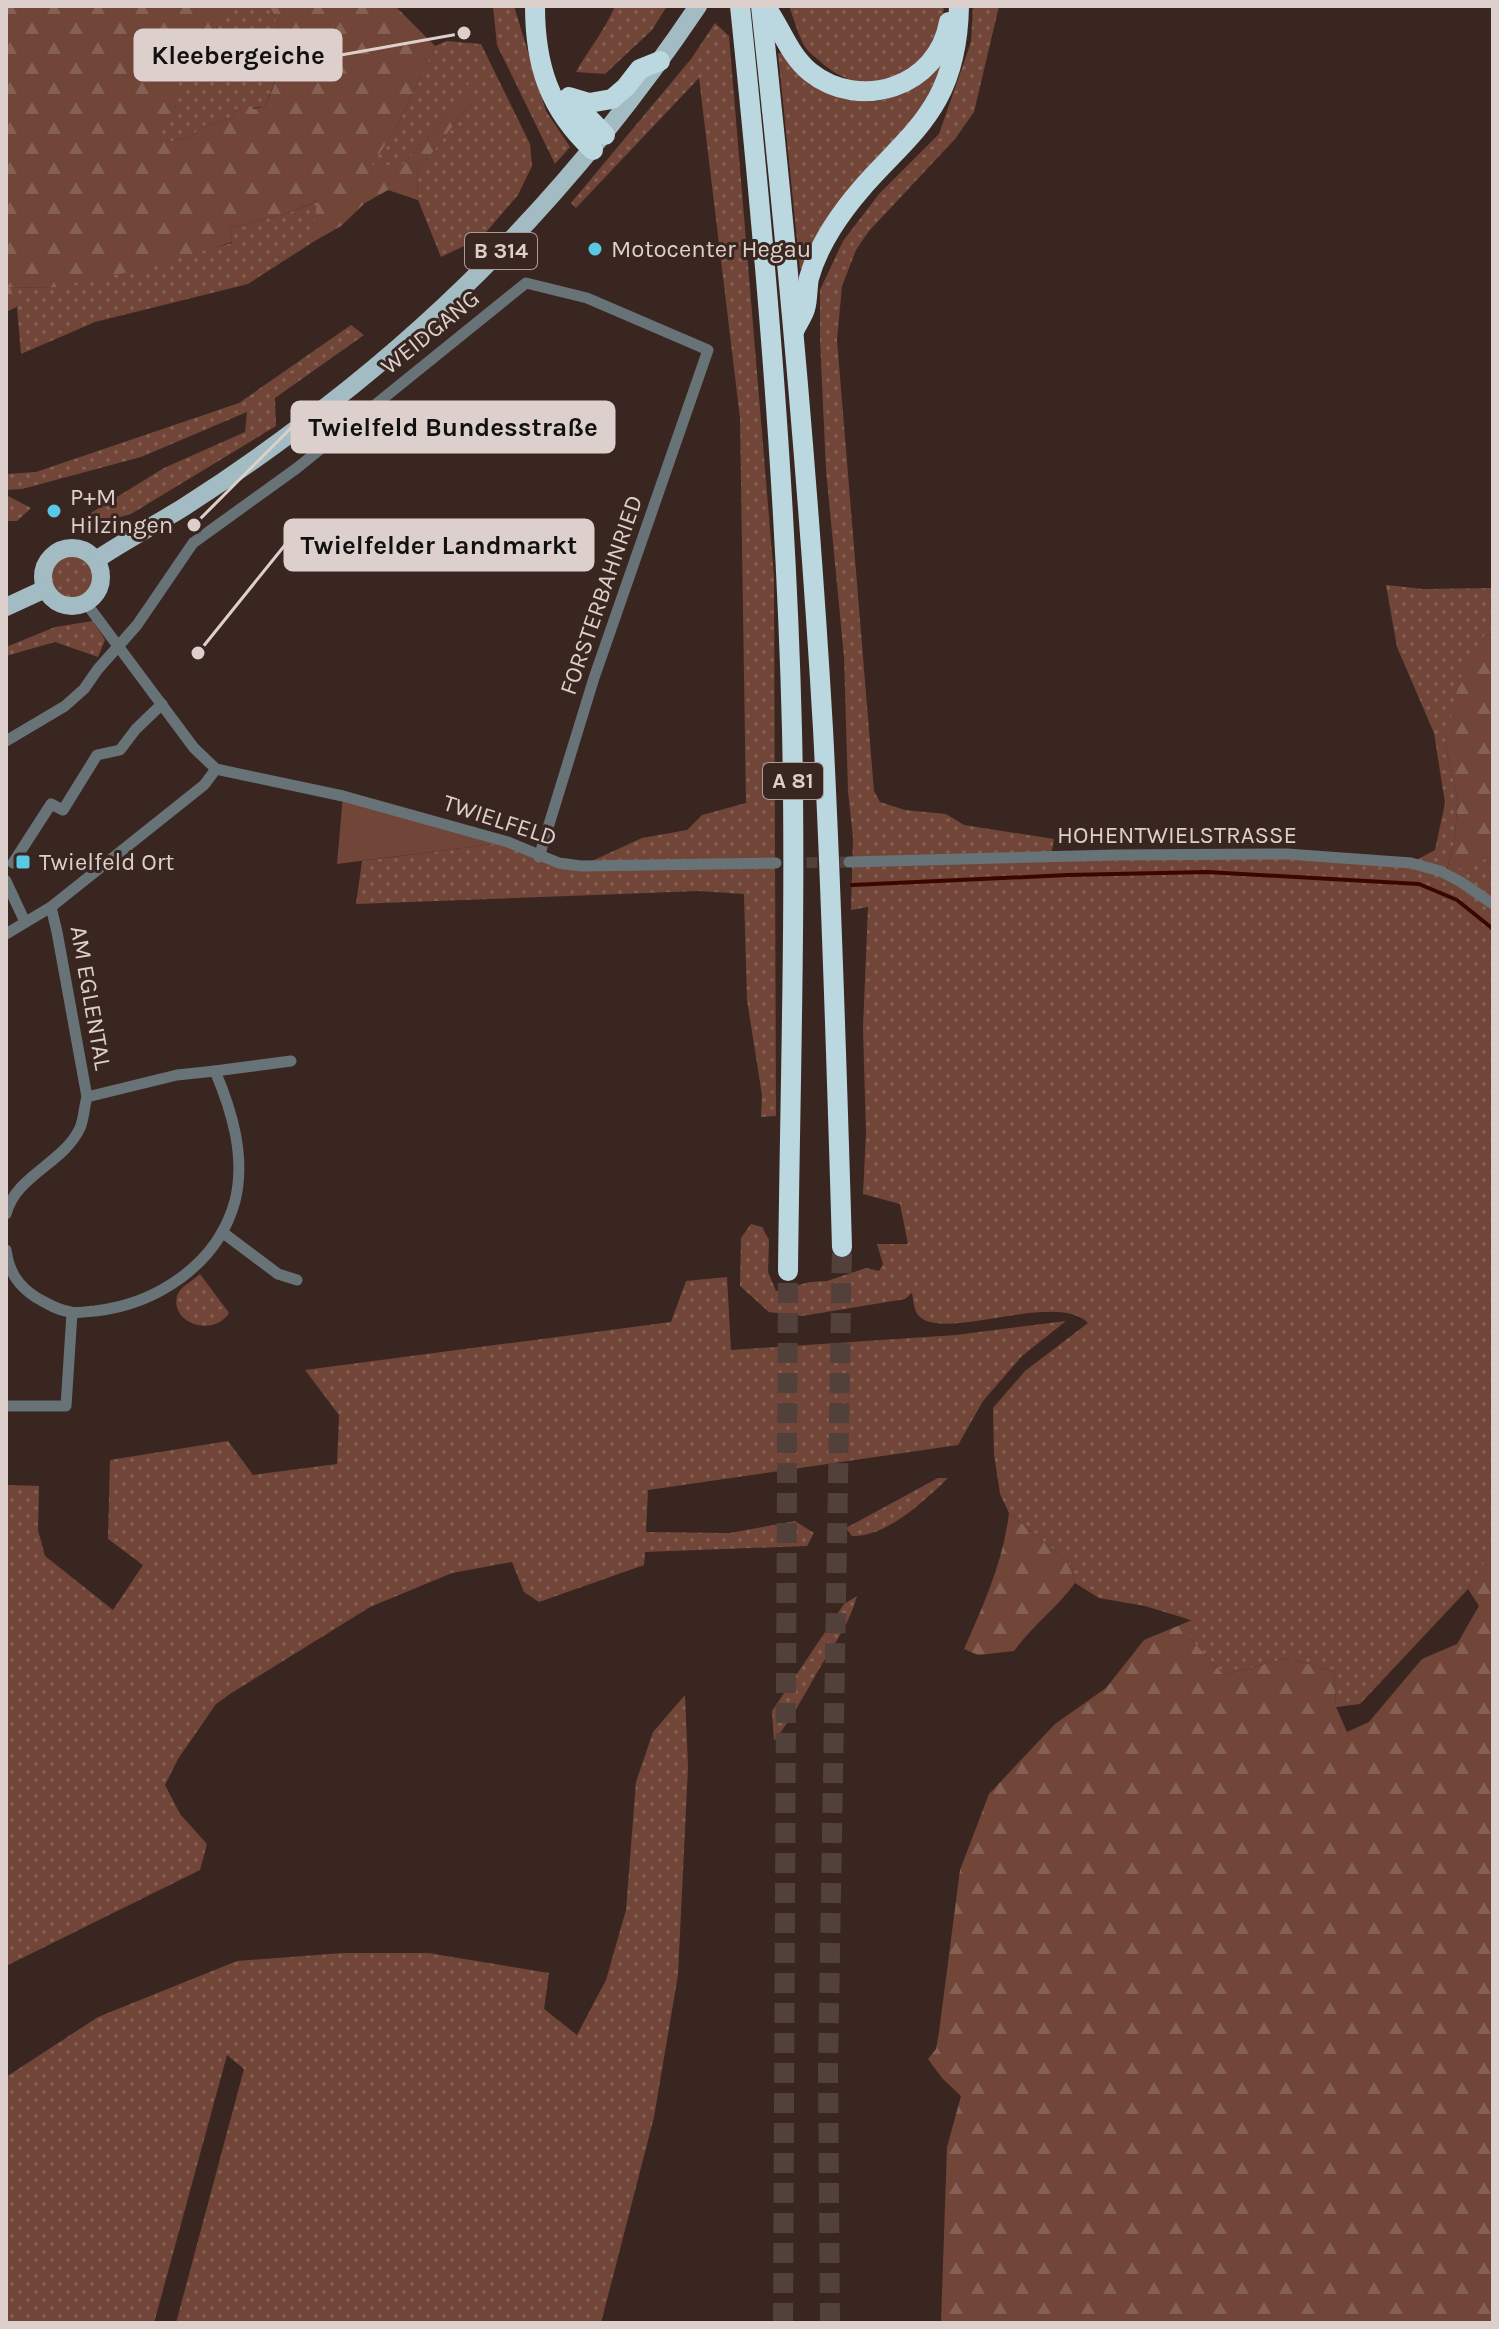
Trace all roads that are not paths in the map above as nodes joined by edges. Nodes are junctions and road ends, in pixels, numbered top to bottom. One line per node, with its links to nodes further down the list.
1 (535, 6): 8 (highway)
2 (698, 6): 7 (main road, B 314)
3 (740, 6): 37 (highway, A 81)
4 (763, 6): 5 (highway); 11 (highway, A 81)
5 (951, 6)
6 (959, 6): 11 (highway)
7 (660, 61): 9 (highway); 10 (main road, B 314)
8 (543, 67): 9 (highway); 10 (highway)
9 (569, 97): 10 (highway)
10 (599, 142): 13 (main road, B 314)
11 (794, 331): 35 (highway, A 81)
12 (708, 350): 17 (street, WEIDGANG); 21 (street, FORSTERBAHNRIED)
13 (96, 560): 14 (main road); 15 (main road)
14 (45, 589): 15 (main road); 16 (main road)
15 (86, 603): 17 (street)
16 (6, 607)
17 (120, 646): 18 (street); 19 (street)
18 (162, 704): 20 (street); 23 (street)
19 (6, 741)
20 (216, 769): 21 (street, TWIELFELD); 27 (street)
21 (539, 857): 24 (street, TWIELFELD)
22 (849, 862): 26 (street, HOHENTWIELSTRASSE)
23 (13, 863)
24 (776, 863)
25 (6, 881): 28 (street)
26 (1493, 904)
27 (51, 907): 28 (street); 32 (street, AM EGLENTAL)
28 (25, 922): 29 (street)
29 (6, 934)
30 (291, 1061): 31 (street, AM EGLENTAL)
31 (215, 1071): 32 (street, AM EGLENTAL); 34 (street)
32 (87, 1097): 33 (street, AM EGLENTAL)
33 (6, 1214)
34 (222, 1232): 39 (street); 40 (street)
35 (842, 1247)
36 (6, 1250): 38 (street)
37 (788, 1271)
38 (7, 1274): 40 (street)
39 (297, 1280)
40 (72, 1313): 41 (street)
41 (6, 1406)

